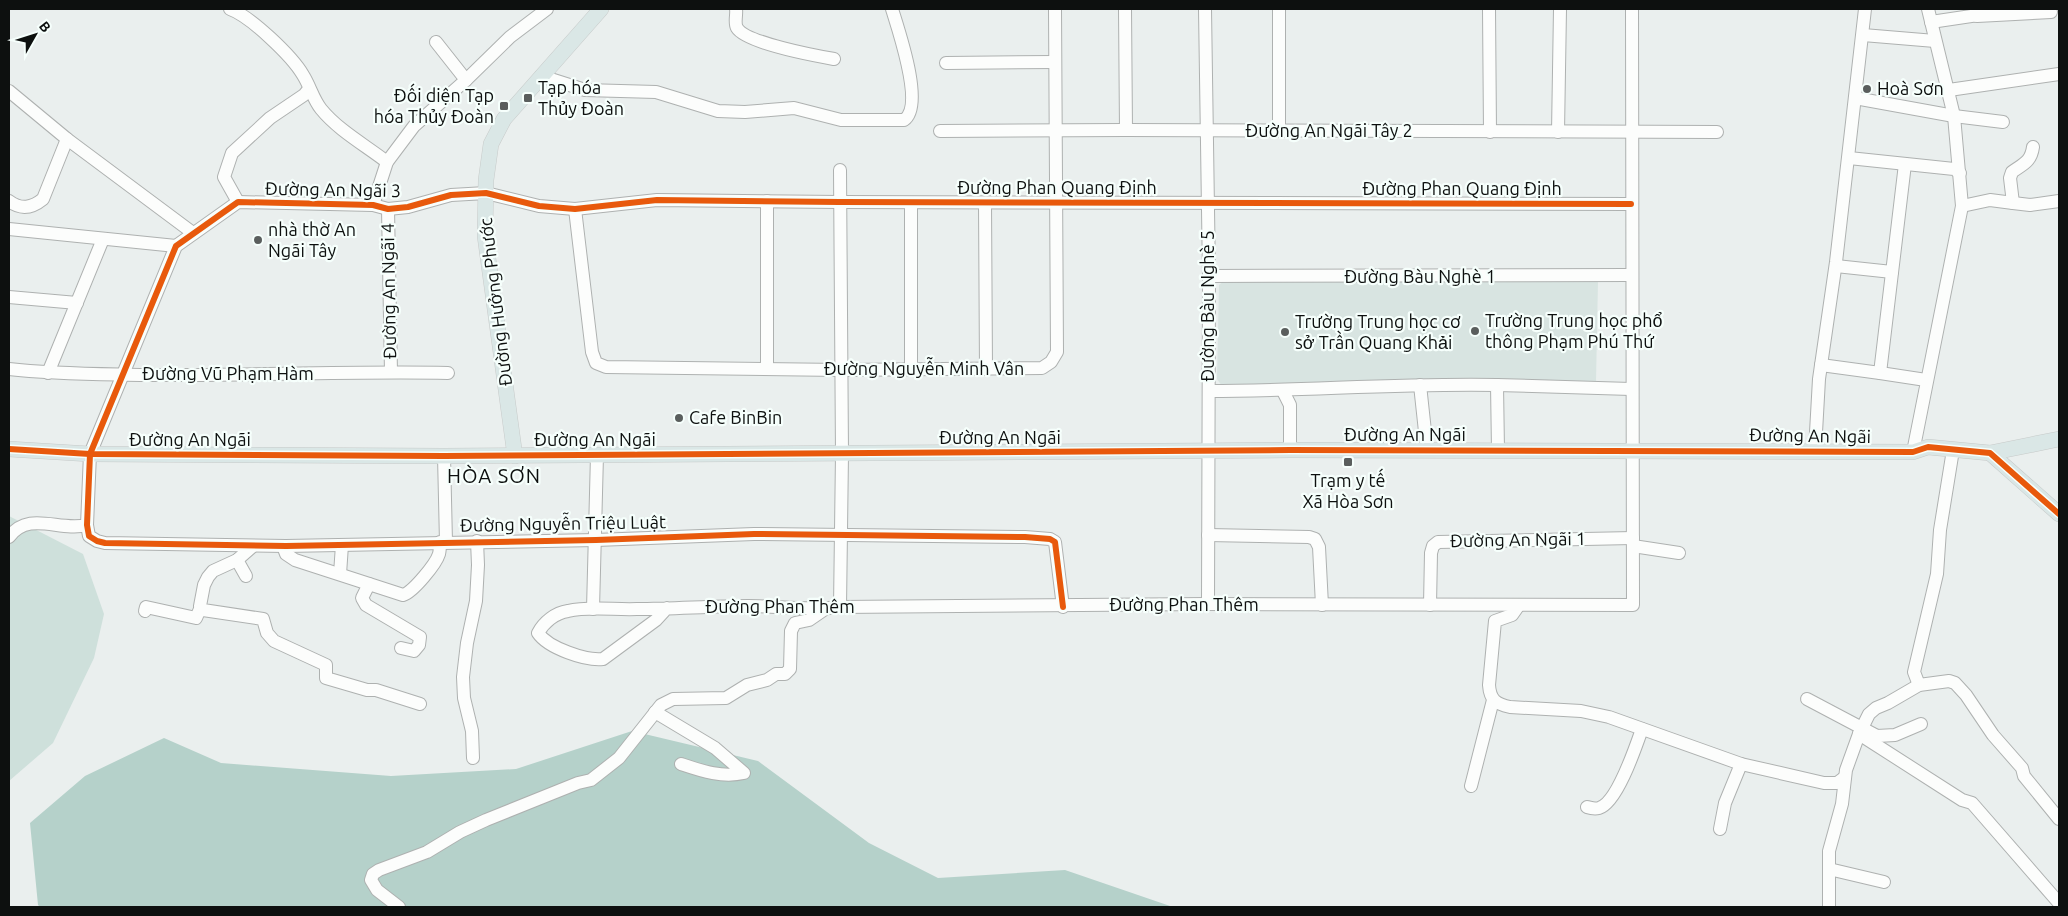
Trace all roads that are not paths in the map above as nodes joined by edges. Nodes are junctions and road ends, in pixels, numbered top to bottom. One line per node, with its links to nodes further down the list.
1 (230, 9): 28 (street)
2 (547, 9): 17 (street)
3 (601, 9): 26 (main road, Đường Hưởng Phước)
4 (736, 9): 22 (street)
5 (892, 9): 26 (street)
6 (1055, 9): 23 (street, Đường Nguyễn Minh Vân)
7 (1125, 9): 34 (street)
8 (1206, 9): 35 (street, Đường Bàu Nghè 5)
9 (1279, 9): 36 (street)
10 (1489, 9): 39 (street)
11 (1560, 9): 40 (street)
12 (1632, 9): 41 (street, Đường Phan Thêm)
13 (1865, 9): 19 (street)
14 (1928, 9): 18 (street)
15 (1980, 12): 16 (street); 18 (street)
16 (2051, 12)
17 (533, 13): 27 (street)
18 (1931, 22): 20 (street)
19 (1863, 35): 20 (street); 31 (street)
20 (1935, 41): 29 (street)
21 (436, 42): 27 (street)
22 (834, 59)
23 (1055, 62): 24 (street); 38 (street, Đường Nguyễn Minh Vân)
24 (946, 63)
25 (2059, 74): 29 (street)
26 (541, 76): 50 (main road, Đường Hưởng Phước)
27 (466, 80): 46 (street)
28 (309, 89): 46 (street); 54 (street)
29 (1949, 90): 32 (street)
30 (9, 91): 43 (street)
31 (1855, 98): 32 (street); 45 (street)
32 (1954, 116): 33 (street); 49 (street)
33 (2002, 122)
34 (1126, 130): 35 (street, Đường An Ngãi Tây 2); 38 (street, Đường An Ngãi Tây 2)
35 (1206, 131): 36 (street, Đường An Ngãi Tây 2); 59 (street, Đường Bàu Nghè 5)
36 (1279, 131): 39 (street, Đường An Ngãi Tây 2)
37 (940, 132): 38 (street, Đường An Ngãi Tây 2)
38 (1055, 132): 58 (street, Đường Nguyễn Minh Vân)
39 (1490, 132): 40 (street, Đường An Ngãi Tây 2)
40 (1558, 132): 41 (street, Đường An Ngãi Tây 2)
41 (1632, 132): 42 (street, Đường An Ngãi Tây 2); 61 (street, Đường Phan Thêm)
42 (1717, 132)
43 (67, 139): 53 (street); 67 (street)
44 (2033, 147): 60 (street)
45 (1848, 158): 47 (street); 70 (street)
46 (386, 162): 62 (street)
47 (1905, 164): 49 (street); 71 (street)
48 (840, 170): 55 (street)
49 (1960, 172): 63 (street)
50 (486, 193): 64 (street, Đường An Ngãi 3); 65 (street, Đường Phan Quang Định); 108 (main road, Đường Hưởng Phước)
51 (767, 201): 55 (street, Đường Phan Quang Định); 65 (street, Đường Phan Quang Định); 78 (street)
52 (2059, 201): 60 (street)
53 (9, 202)
54 (238, 202): 62 (street, Đường An Ngãi 3); 67 (street)
55 (840, 202): 56 (street, Đường Phan Quang Định); 80 (street)
56 (911, 203): 57 (street, Đường Phan Quang Định); 81 (street)
57 (985, 203): 58 (street, Đường Phan Quang Định); 79 (street)
58 (1056, 203): 59 (street, Đường Phan Quang Định); 79 (street, Đường Nguyễn Minh Vân)
59 (1207, 203): 61 (street, Đường Phan Quang Định); 72 (street, Đường Bàu Nghè 5)
60 (2013, 203): 63 (street)
61 (1631, 204): 73 (street, Đường Phan Thêm)
62 (373, 205): 64 (street, Đường An Ngãi 3)
63 (1962, 206): 87 (street)
64 (388, 209): 82 (street, Đường An Ngãi 4)
65 (576, 209): 78 (street, Đường Nguyễn Minh Vân)
66 (9, 229): 68 (street)
67 (193, 233): 69 (street)
68 (102, 239): 69 (street); 75 (street)
69 (176, 246): 86 (street)
70 (1836, 266): 71 (street); 76 (street)
71 (1892, 272): 85 (street)
72 (1209, 276): 73 (street, Đường Bàu Nghè 1); 91 (street, Đường Bàu Nghè 5)
73 (1631, 276): 90 (street, Đường Phan Thêm)
74 (9, 297): 75 (street)
75 (77, 303): 83 (street)
76 (1821, 365): 85 (street); 99 (street)
77 (9, 369): 83 (street, Đường Vũ Phạm Hàm)
78 (766, 369): 80 (street, Đường Nguyễn Minh Vân)
79 (986, 369): 81 (street, Đường Nguyễn Minh Vân)
80 (841, 370): 81 (street, Đường Nguyễn Minh Vân); 105 (street)
81 (912, 370)
82 (391, 372): 84 (street, Đường Vũ Phạm Hàm); 86 (street, Đường Vũ Phạm Hàm)
83 (48, 373): 86 (street, Đường Vũ Phạm Hàm)
84 (448, 373)
85 (1880, 373): 87 (street)
86 (123, 374): 104 (street)
87 (1926, 380): 102 (street)
88 (1420, 385): 89 (street); 92 (street); 96 (street)
89 (1497, 385): 90 (street); 97 (street)
90 (1632, 389): 98 (street, Đường Phan Thêm)
91 (1209, 391): 92 (street); 101 (street, Đường Bàu Nghè 5)
92 (1283, 391): 95 (street)
93 (2059, 440): 103 (main road, Đường An Ngãi)
94 (9, 449): 104 (main road, Đường An Ngãi)
95 (1290, 450): 96 (main road, Đường An Ngãi); 101 (main road, Đường An Ngãi)
96 (1427, 450): 97 (main road, Đường An Ngãi)
97 (1498, 450): 98 (main road, Đường An Ngãi)
98 (1632, 450): 99 (main road, Đường An Ngãi); 117 (street, Đường Phan Thêm)
99 (1815, 450): 102 (main road, Đường An Ngãi)
100 (1953, 450): 102 (main road, Đường An Ngãi); 103 (main road, Đường An Ngãi); 140 (street)
101 (1208, 452): 105 (main road, Đường An Ngãi); 112 (street, Đường Bàu Nghè 5)
102 (1913, 452)
103 (1990, 453): 109 (main road)
104 (90, 454): 107 (main road, Đường An Ngãi); 110 (street)
105 (842, 454): 106 (main road, Đường An Ngãi); 111 (street)
106 (597, 455): 108 (main road, Đường An Ngãi); 114 (street)
107 (444, 456): 108 (main road, Đường An Ngãi); 116 (street)
108 (515, 456)
109 (2059, 514)
110 (87, 525): 113 (street); 119 (street, Đường Nguyễn Triệu Luật)
111 (842, 536): 114 (street, Đường Nguyễn Triệu Luật); 131 (street, Đường Nguyễn Triệu Luật); 132 (street)
112 (1208, 536): 126 (street, Đường Bàu Nghè 5); 127 (street)
113 (9, 537)
114 (596, 540): 115 (street, Đường Nguyễn Triệu Luật); 134 (street)
115 (477, 541): 116 (street, Đường Nguyễn Triệu Luật); 148 (street)
116 (443, 542): 118 (street, Đường Nguyễn Triệu Luật); 125 (street)
117 (1633, 542): 121 (street); 128 (street, Đường An Ngãi 1); 130 (street, Đường Phan Thêm)
118 (342, 545): 120 (street, Đường Nguyễn Triệu Luật); 123 (street)
119 (253, 546): 120 (street, Đường Nguyễn Triệu Luật); 122 (street)
120 (283, 546): 123 (street)
121 (1679, 553)
122 (237, 560): 124 (street); 136 (street)
123 (340, 574): 125 (street)
124 (246, 576)
125 (369, 584): 139 (street)
126 (1208, 604): 127 (street, Đường Phan Thêm); 131 (street, Đường Phan Thêm)
127 (1322, 605): 128 (street, Đường Phan Thêm)
128 (1430, 605): 129 (street, Đường Phan Thêm)
129 (1495, 605): 130 (street, Đường Phan Thêm); 138 (street)
130 (1519, 605): 138 (street)
131 (1063, 606): 132 (street, Đường Phan Thêm)
132 (840, 607): 135 (street, Đường Phan Thêm)
133 (666, 608): 134 (street, Đường Phan Thêm); 134 (street, Đường Phan Thêm); 135 (street, Đường Phan Thêm)
134 (587, 609)
135 (825, 609): 144 (street)
136 (203, 610): 137 (street); 143 (street)
137 (145, 611)
138 (1496, 621): 142 (street)
139 (401, 648)
140 (1919, 685): 147 (street); 154 (street)
141 (1807, 698): 147 (street)
142 (1493, 700): 146 (street); 152 (street)
143 (420, 704)
144 (655, 712): 149 (street); 159 (street)
145 (1921, 724): 147 (street)
146 (1642, 729): 150 (street); 153 (street)
147 (1860, 732): 151 (street); 158 (street)
148 (473, 758)
149 (681, 764)
150 (1740, 764): 151 (street); 155 (street)
151 (1844, 777): 156 (street)
152 (1471, 786)
153 (1587, 807)
154 (2059, 819)
155 (1720, 829)
156 (1829, 869): 157 (street); 160 (street)
157 (1884, 882)
158 (2059, 903)
159 (399, 907)
160 (1829, 907)

